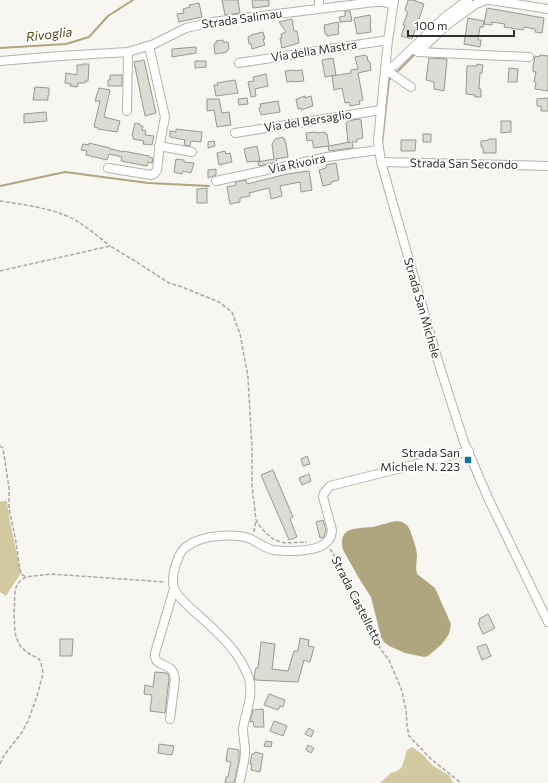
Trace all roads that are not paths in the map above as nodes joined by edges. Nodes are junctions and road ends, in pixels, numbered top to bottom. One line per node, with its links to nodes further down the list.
1 (319, 0): 6 (street)
2 (468, 0): 10 (street)
3 (486, 0): 10 (street)
4 (490, 0): 7 (street)
5 (394, 2): 6 (street, Strada Salimau); 8 (street, Strada San Michele)
6 (319, 9): 9 (street, Strada Salimau)
7 (548, 10)
8 (388, 40): 14 (street, Via della Mastra); 15 (street, Strada San Michele)
9 (149, 46): 11 (street, Strada Salimau); 20 (street)
10 (415, 50): 12 (street); 15 (street)
11 (128, 52): 13 (street, Strada Salimau); 18 (street)
12 (529, 57)
13 (0, 61)
14 (239, 63)
15 (391, 73): 16 (street); 17 (street, Strada San Michele)
16 (412, 87)
17 (381, 110): 19 (street, Via del Bersaglio); 21 (street, Strada San Michele)
18 (127, 111)
19 (235, 133)
20 (159, 146): 22 (street); 25 (street)
21 (378, 150): 23 (street, Strada San Michele); 26 (street, Via Rivoira)
22 (192, 152)
23 (381, 162): 24 (street, Strada San Secondo); 27 (street, Strada San Michele)
24 (548, 166)
25 (108, 168)
26 (216, 181)
27 (469, 452): 28 (street, Strada Castelletto); 29 (street, Strada San Michele)
28 (174, 586): 30 (street, Strada Castelletto); 31 (street)
29 (548, 622)
30 (170, 719)
31 (240, 780)

